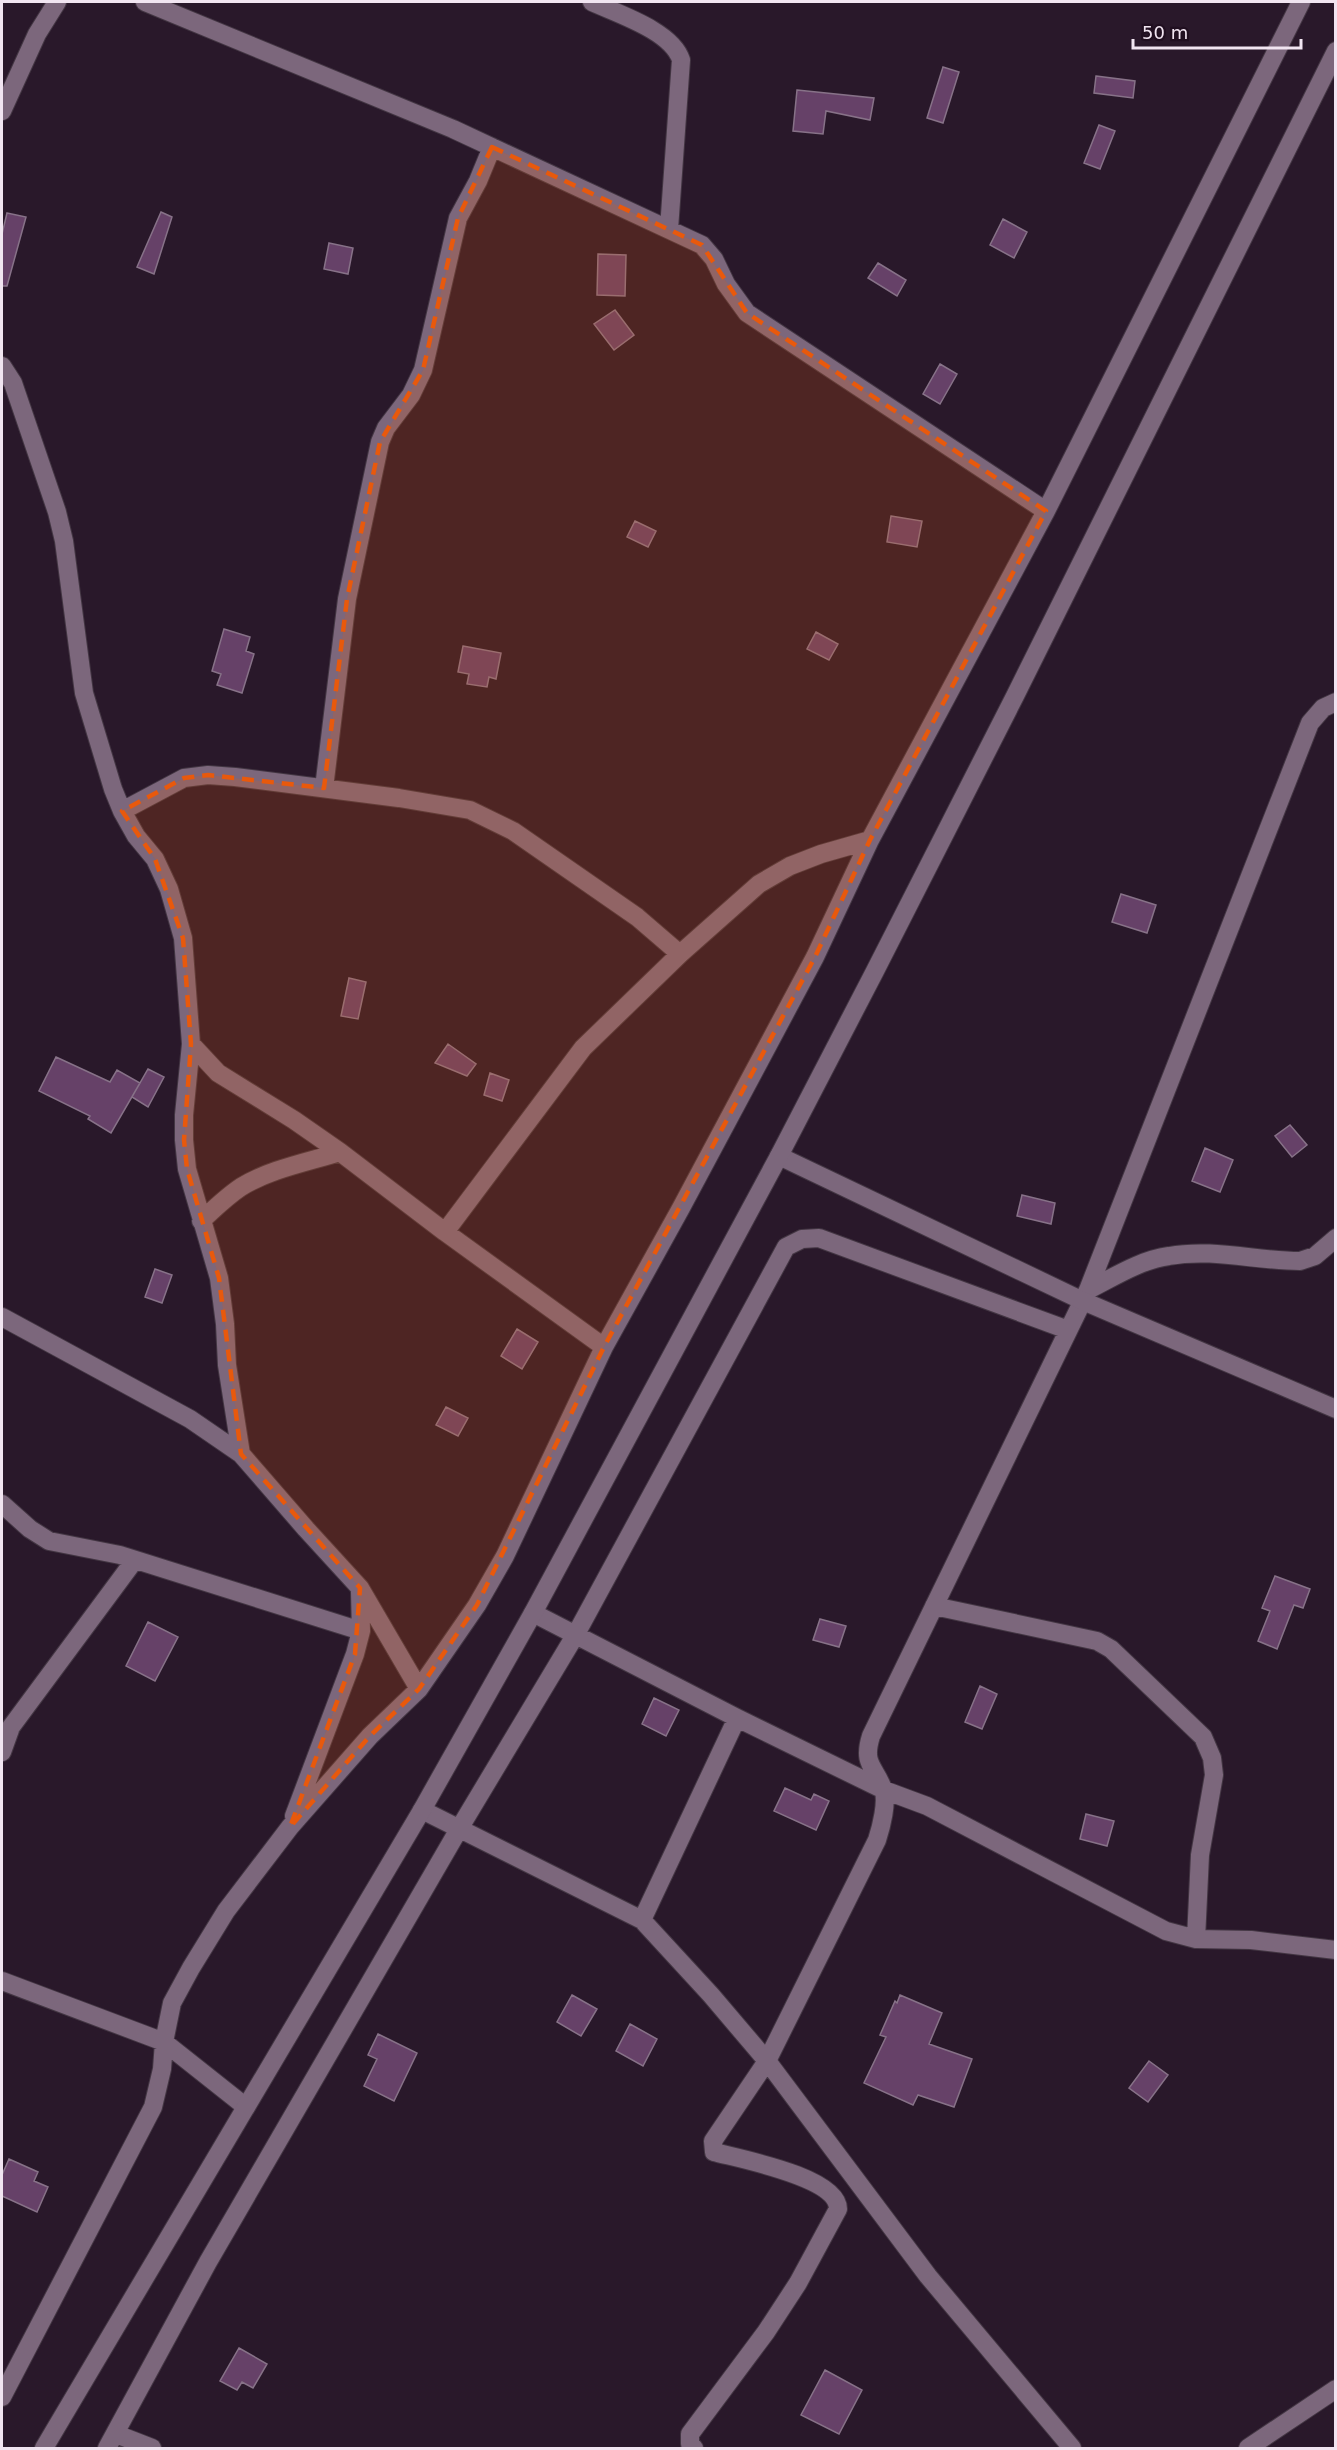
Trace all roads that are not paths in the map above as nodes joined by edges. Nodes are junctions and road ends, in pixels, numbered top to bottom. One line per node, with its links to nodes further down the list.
1 (57, 2): 6 (street)
2 (145, 2): 7 (street)
3 (592, 2): 8 (street)
4 (1301, 2): 10 (street)
5 (1335, 51): 18 (street)
6 (2, 111)
7 (492, 147): 8 (street); 12 (street)
8 (669, 229): 10 (street)
9 (2, 366): 13 (street)
10 (1046, 511): 14 (street)
11 (1335, 702): 22 (street)
12 (324, 788): 13 (street); 15 (street)
13 (122, 811): 16 (street)
14 (870, 840): 15 (street); 25 (street)
15 (680, 954): 20 (street)
16 (191, 1044): 17 (street); 19 (street)
17 (340, 1152): 19 (street); 20 (street)
18 (779, 1156): 22 (street); 32 (street)
19 (201, 1221): 27 (street)
20 (445, 1232): 25 (street)
21 (1335, 1238): 22 (street)
22 (1085, 1295): 24 (street); 26 (street)
23 (2, 1317): 27 (street)
24 (1068, 1330): 31 (street); 34 (street)
25 (604, 1347): 35 (street)
26 (1335, 1408)
27 (241, 1454): 30 (street)
28 (2, 1504): 29 (street)
29 (134, 1562): 33 (street); 37 (street)
30 (360, 1588): 33 (street); 35 (street)
31 (934, 1606): 39 (street); 44 (street)
32 (533, 1613): 34 (street); 40 (street)
33 (361, 1631): 41 (street)
34 (576, 1634): 36 (street); 42 (street)
35 (419, 1689): 41 (street)
36 (737, 1718): 39 (street); 43 (street)
37 (6, 1723): 38 (street)
38 (2, 1752)
39 (884, 1790): 44 (street); 48 (street)
40 (422, 1810): 42 (street); 49 (street)
41 (290, 1827): 47 (street)
42 (459, 1828): 43 (street); 52 (street)
43 (642, 1920): 48 (street)
44 (1196, 1940): 45 (street)
45 (1335, 1950)
46 (2, 1981): 47 (street)
47 (164, 2042): 49 (street); 51 (street)
48 (767, 2061): 55 (street); 56 (street)
49 (246, 2107): 53 (street)
50 (1335, 2389): 57 (street)
51 (2, 2397)
52 (111, 2441): 54 (street)
53 (44, 2448)
54 (152, 2448)
55 (694, 2448)
56 (1072, 2448)
57 (1248, 2448)

